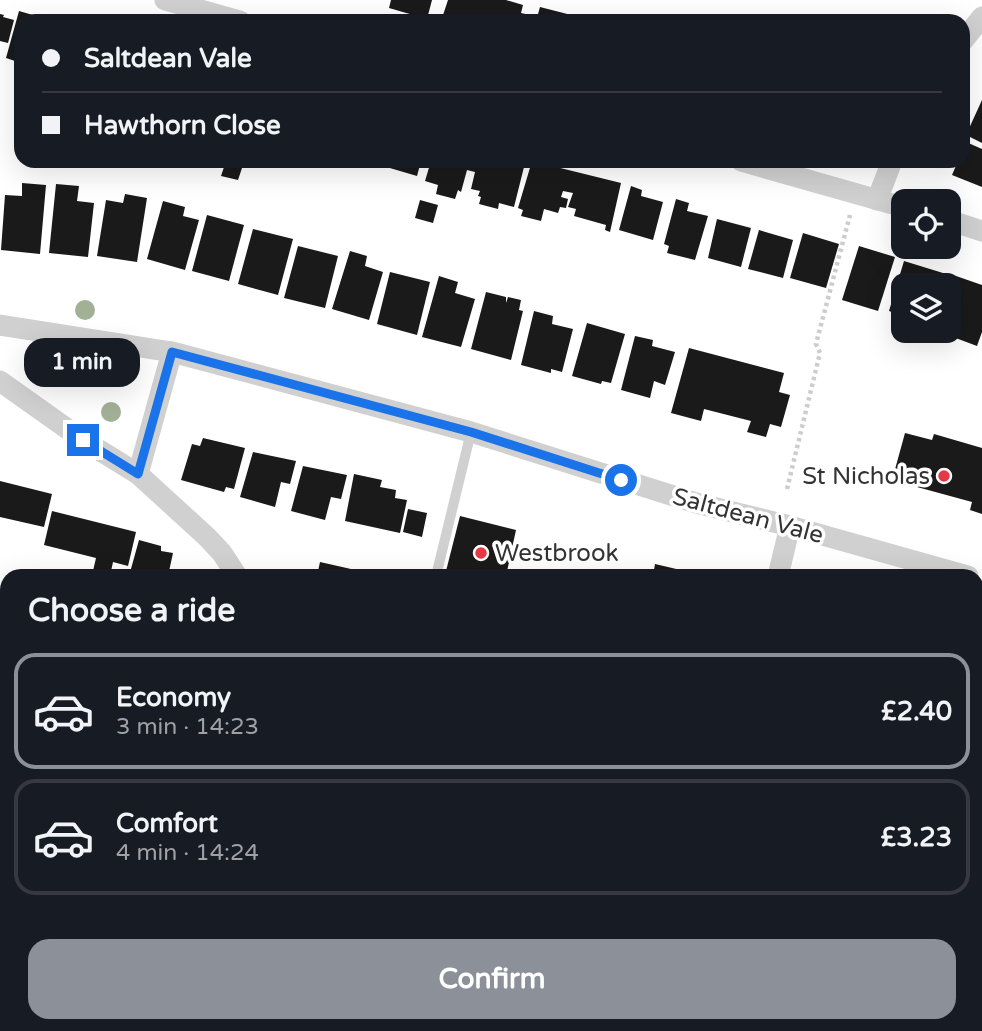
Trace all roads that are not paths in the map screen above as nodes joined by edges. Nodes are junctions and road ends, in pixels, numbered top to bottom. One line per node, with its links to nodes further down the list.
1 (165, 0): 2 (street)
2 (215, 14)
3 (982, 17): 4 (street)
4 (970, 32)
5 (765, 168): 7 (street)
6 (889, 168): 7 (street)
7 (877, 200): 8 (street)
8 (891, 204)
9 (961, 224): 10 (street)
10 (982, 231)
11 (0, 325): 12 (street, Saltdean Vale)
12 (172, 352): 14 (street, Saltdean Vale); 15 (street)
13 (0, 381): 15 (street)
14 (471, 432): 16 (street, Saltdean Vale); 18 (lane)
15 (138, 474): 17 (street)
16 (790, 526): 19 (street); 20 (street, Saltdean Vale)
17 (232, 569)
18 (438, 569)
19 (780, 569)
20 (943, 569)

